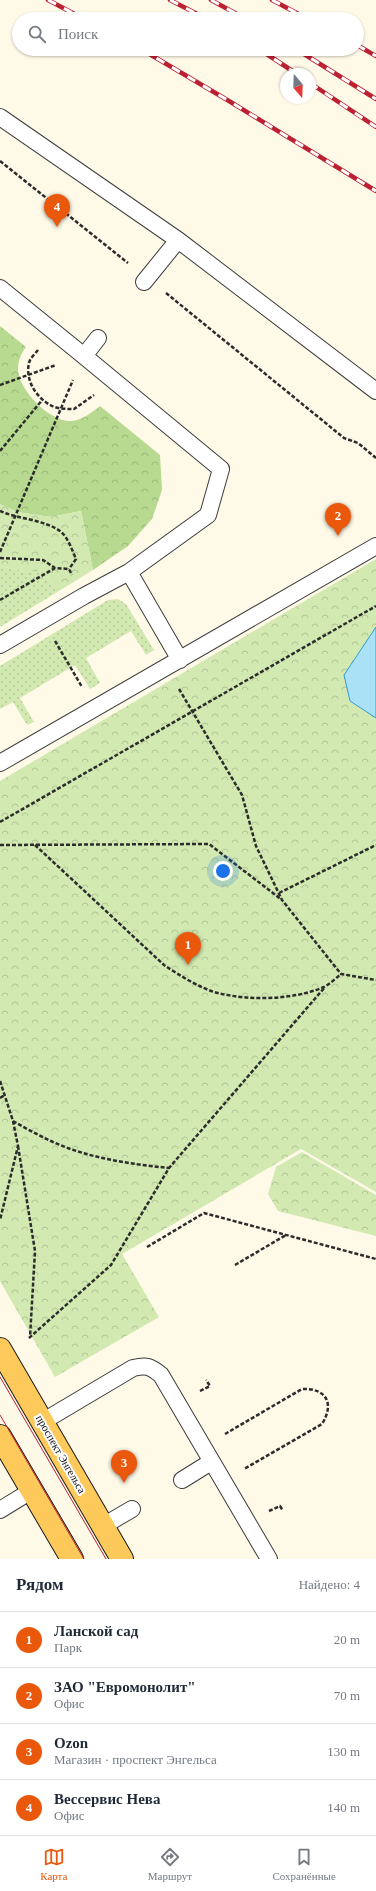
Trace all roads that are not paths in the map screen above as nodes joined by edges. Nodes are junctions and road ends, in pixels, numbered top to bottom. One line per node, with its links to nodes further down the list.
1 (0, 117): 2 (lane)
2 (178, 240): 3 (lane); 7 (lane)
3 (144, 282)
4 (0, 288): 6 (lane)
5 (98, 338): 6 (lane)
6 (84, 356): 9 (lane)
7 (376, 391)
8 (376, 546): 11 (lane)
9 (129, 572): 10 (lane); 11 (lane)
10 (0, 645)
11 (180, 660): 12 (lane)
12 (0, 763)
13 (0, 1349): 14 (main road, проспект Энгельса)
14 (42, 1422): 16 (lane); 21 (main road, проспект Энгельса)
15 (0, 1436): 18 (main road)
16 (212, 1462): 17 (lane); 24 (lane)
17 (182, 1480)
18 (32, 1490): 20 (lane); 22 (main road)
19 (132, 1509): 21 (lane)
20 (0, 1510)
21 (102, 1526): 23 (main road, проспект Энгельса)
22 (72, 1559)
23 (122, 1559)
24 (268, 1559)

